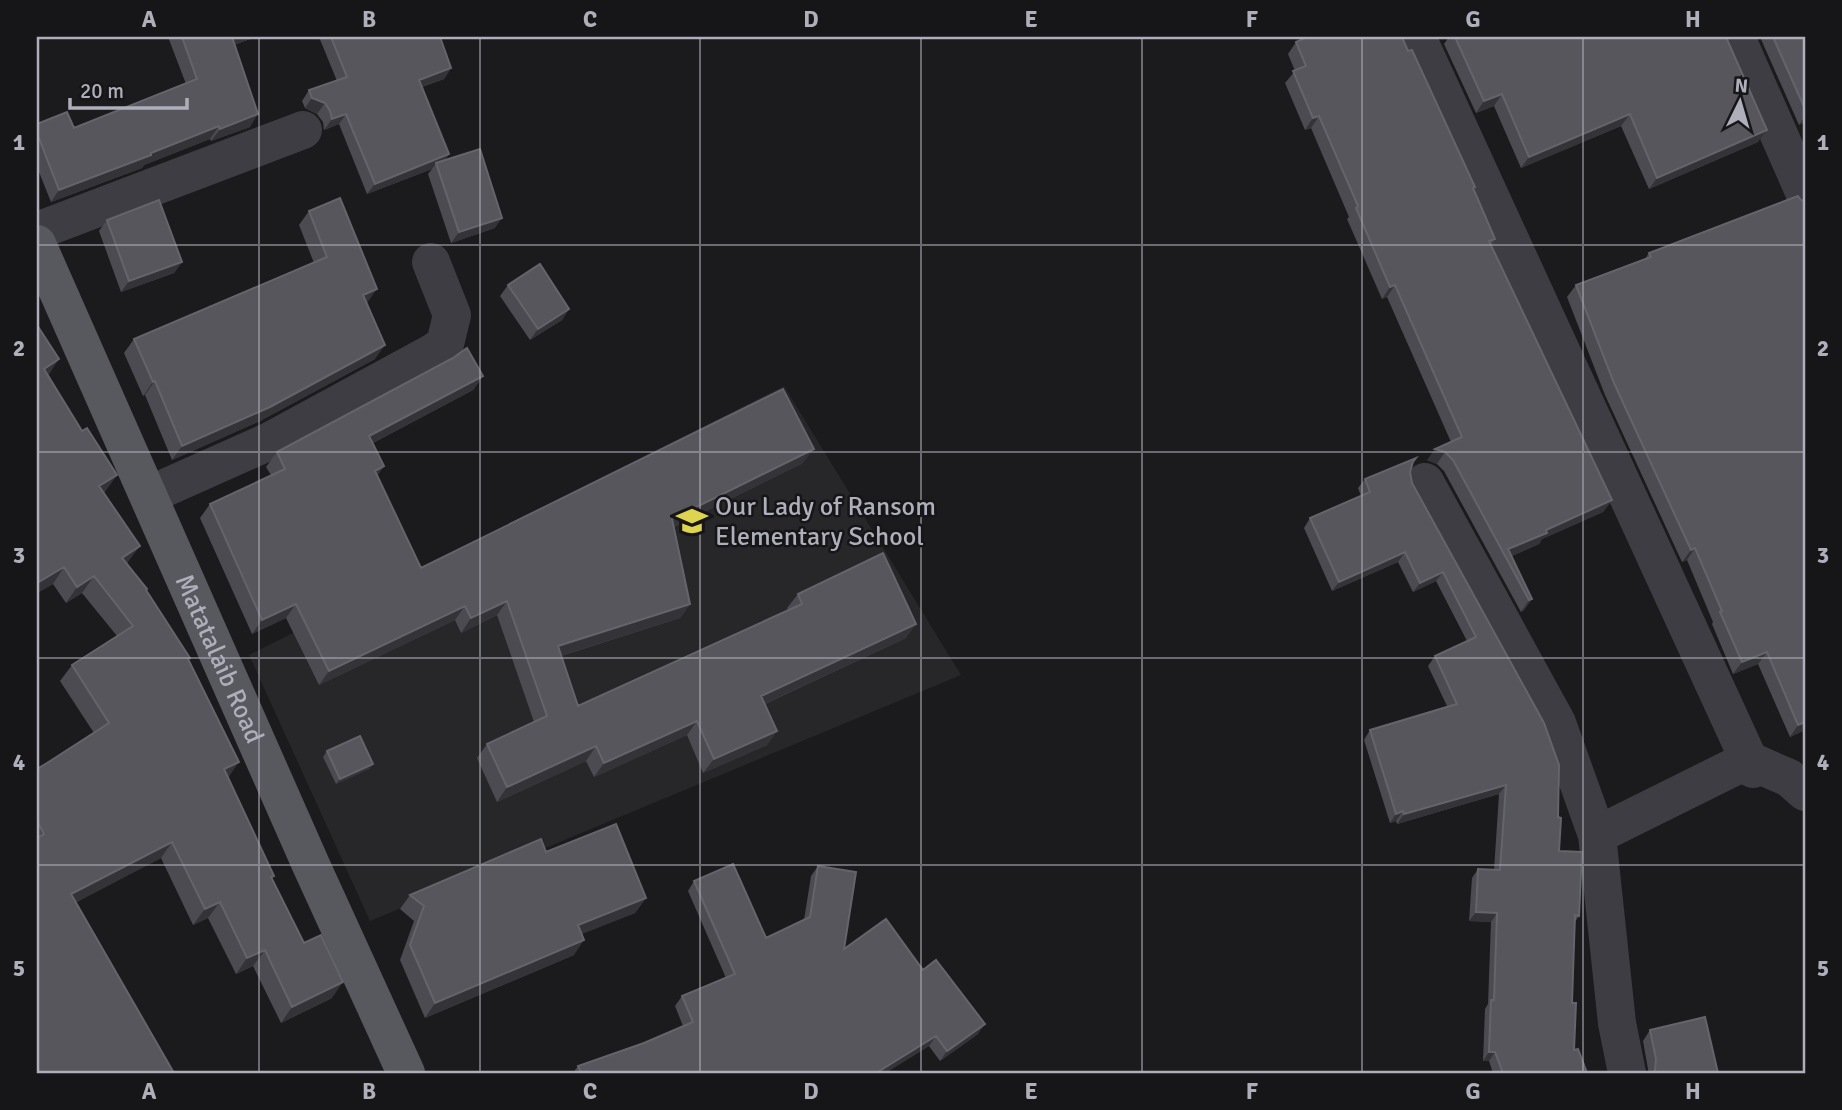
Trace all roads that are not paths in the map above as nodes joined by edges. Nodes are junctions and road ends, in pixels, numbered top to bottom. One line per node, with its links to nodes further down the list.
1 (1417, 37): 9 (street)
2 (1736, 37): 4 (street)
3 (303, 130): 5 (street)
4 (1805, 194)
5 (37, 244): 8 (main road, Matatalaib Road)
6 (431, 262): 8 (street)
7 (1425, 482): 11 (street)
8 (149, 495): 12 (main road, Matatalaib Road)
9 (1751, 764): 10 (street); 11 (street)
10 (1805, 792)
11 (1597, 835): 13 (street)
12 (406, 1073)
13 (1627, 1073)

